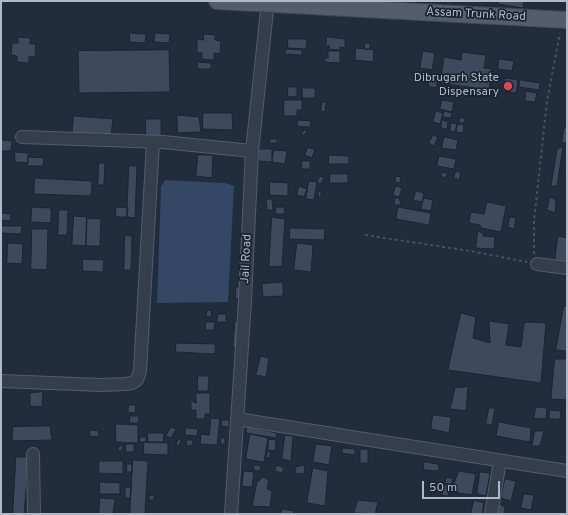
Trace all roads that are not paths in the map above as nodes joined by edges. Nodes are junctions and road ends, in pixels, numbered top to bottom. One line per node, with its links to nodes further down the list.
1 (216, 1): 2 (main road, Assam Trunk Road)
2 (268, 2): 3 (main road, Assam Trunk Road); 6 (street, Jail Road)
3 (565, 20)
4 (22, 137): 5 (street)
5 (153, 142): 6 (street); 9 (street)
6 (252, 151): 10 (street, Jail Road)
7 (537, 264): 8 (street)
8 (567, 268)
9 (1, 381)
10 (237, 419): 12 (street); 15 (street, Jail Road)
11 (33, 454): 14 (street)
12 (500, 461): 13 (street); 16 (street)
13 (567, 471)
14 (34, 514)
15 (231, 514)
16 (491, 514)

